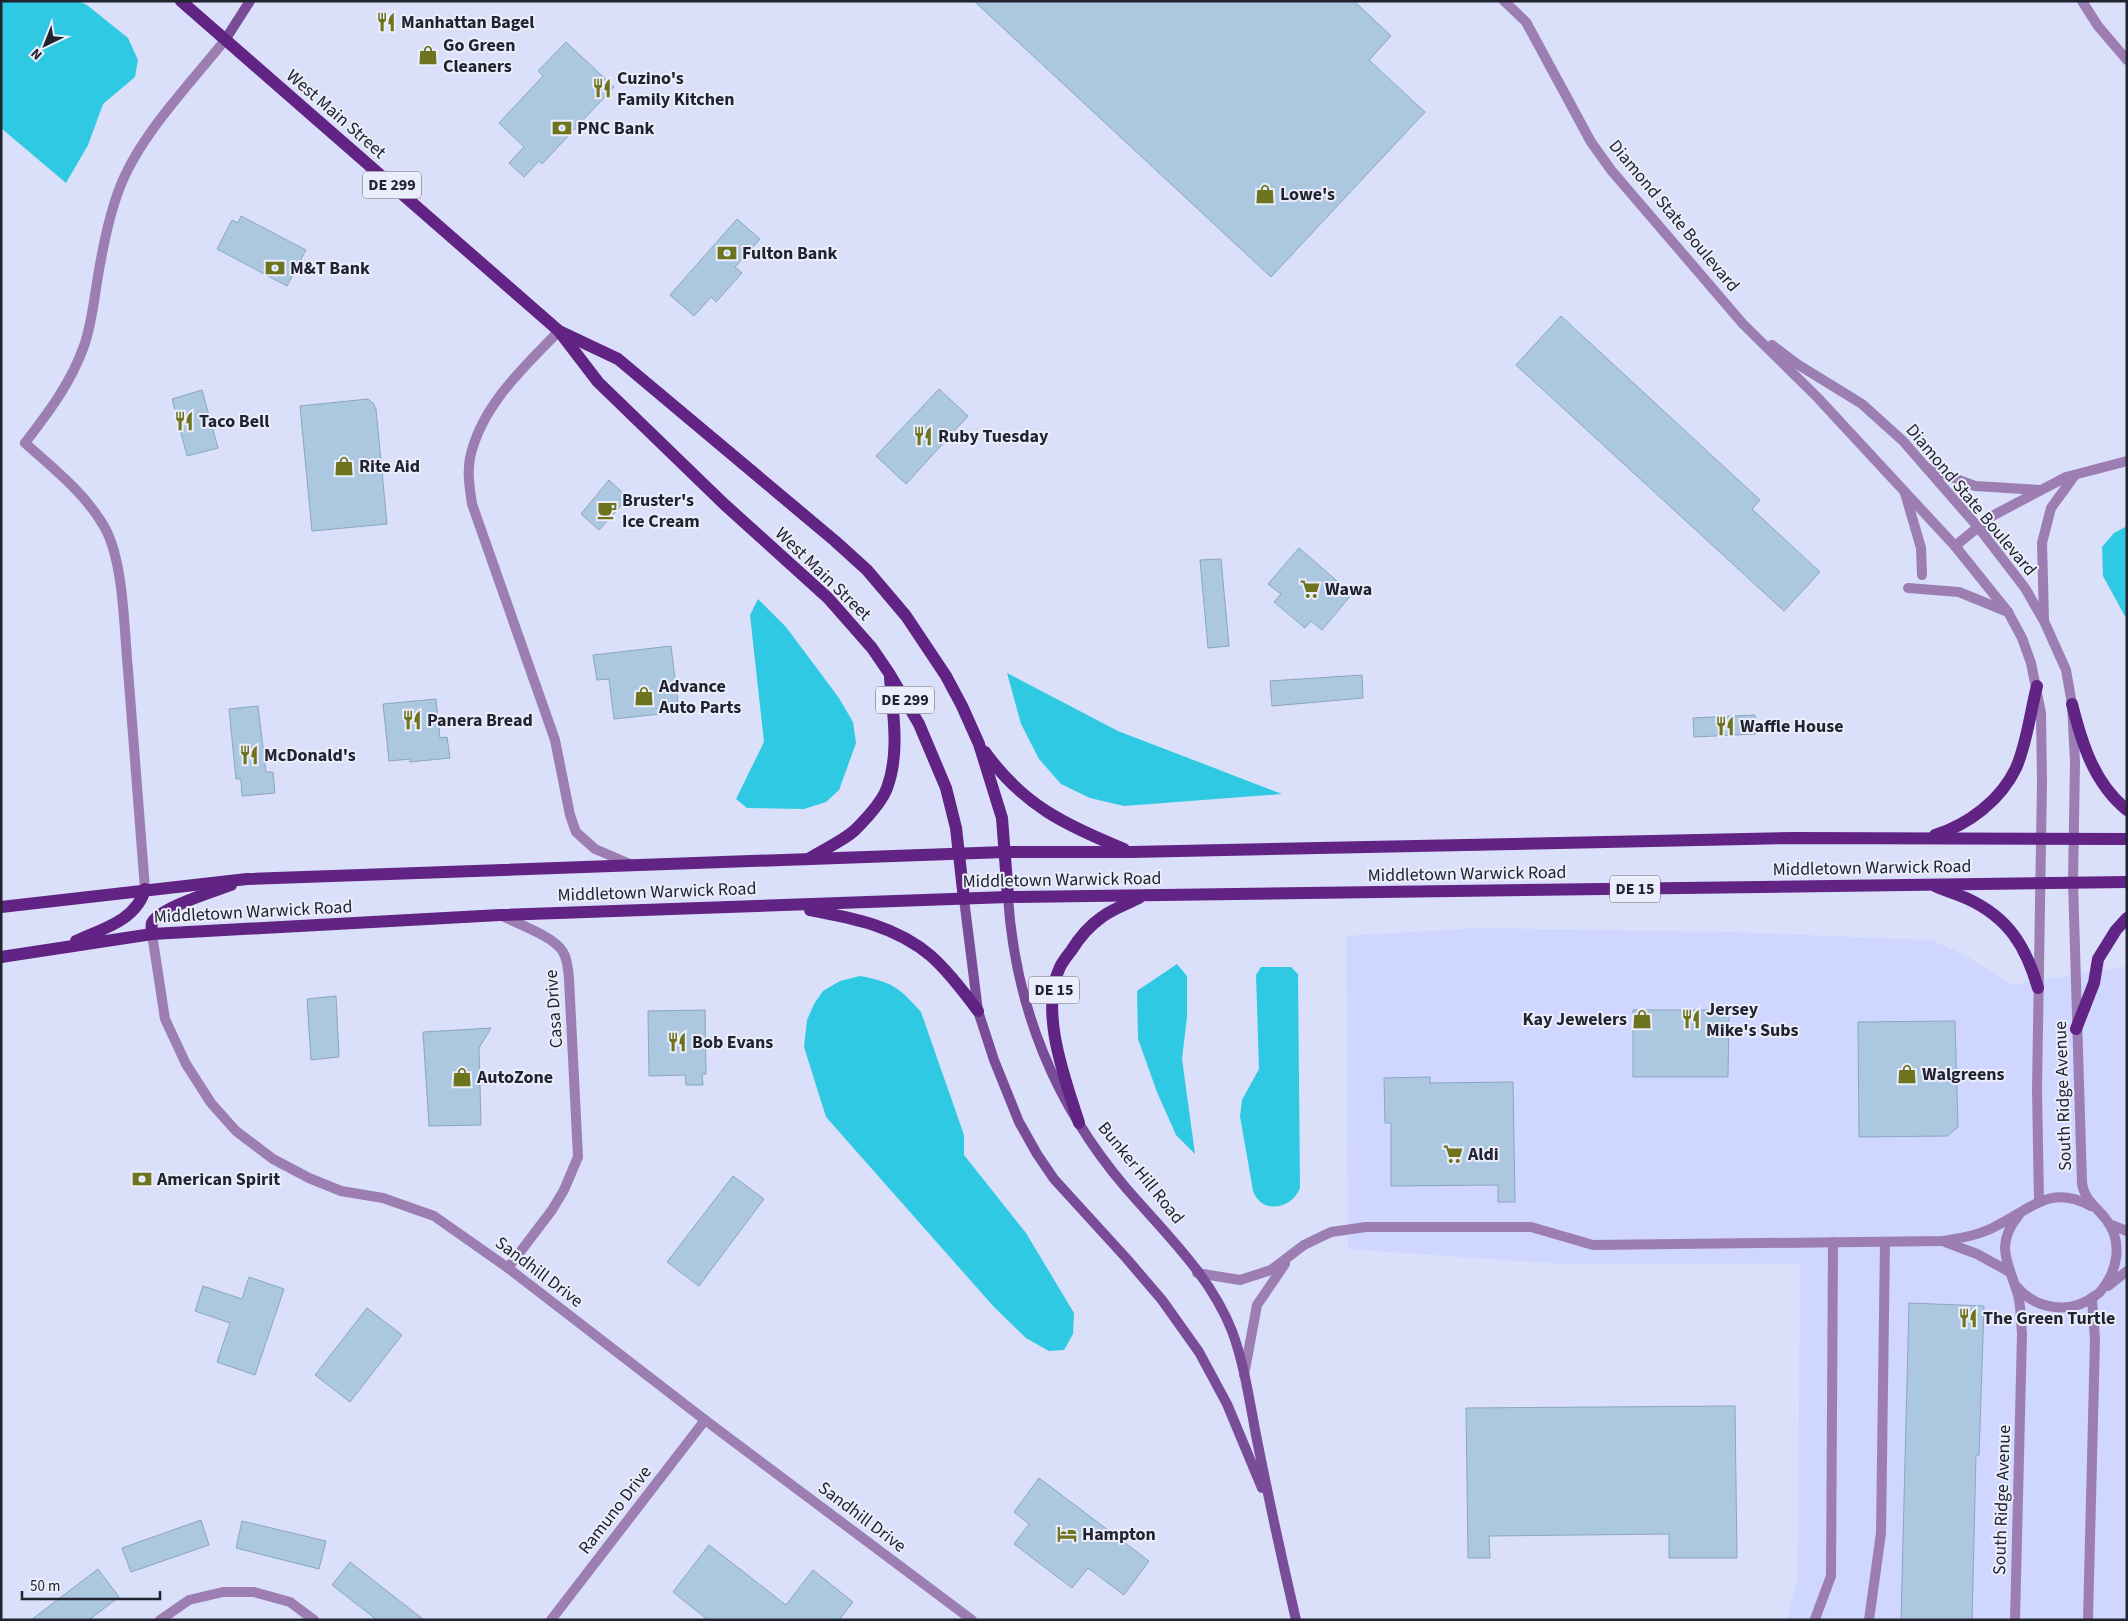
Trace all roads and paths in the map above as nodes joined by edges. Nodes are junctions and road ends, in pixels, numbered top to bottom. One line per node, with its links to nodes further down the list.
1 (181, 1): 5 (main road, West Main Street / DE 299)
2 (250, 1): 5 (main road)
3 (1504, 1): 7 (street, Diamond State Boulevard)
4 (2082, 1): 6 (street)
5 (225, 40): 8 (main road, West Main Street / DE 299); 39 (street)
6 (2127, 60)
7 (1744, 324): 10 (street, Diamond State Boulevard); 12 (street, Diamond State Boulevard)
8 (559, 331): 20 (main road, West Main Street / DE 299); 23 (main road, West Main Street / DE 299); 33 (street)
9 (2127, 461): 11 (street)
10 (1926, 468): 13 (street); 14 (street, Diamond State Boulevard)
11 (2075, 475): 13 (street); 19 (street)
12 (1904, 490): 15 (street, Diamond State Boulevard); 16 (street)
13 (2040, 490): 14 (street)
14 (1978, 527): 15 (street); 19 (street, Diamond State Boulevard)
15 (1955, 546): 18 (street, Diamond State Boulevard)
16 (1922, 575)
17 (1908, 588): 18 (street)
18 (2008, 612): 21 (street, Diamond State Boulevard)
19 (2044, 621): 22 (street, Diamond State Boulevard)
20 (889, 673): 31 (main road, West Main Street / DE 299); 32 (main road)
21 (2037, 686): 25 (main road); 27 (street, Diamond State Boulevard)
22 (2072, 704): 24 (main road); 26 (street, Diamond State Boulevard)
23 (979, 744): 29 (main road, West Main Street); 30 (main road, DE 299)
24 (2127, 810)
25 (1920, 838): 27 (main road, Middletown Warwick Road); 30 (main road, Middletown Warwick Road)
26 (2073, 838): 27 (main road, Middletown Warwick Road); 28 (main road, Middletown Warwick Road); 35 (street, Diamond State Boulevard)
27 (2040, 839): 37 (street, South Ridge Avenue)
28 (2127, 839)
29 (1004, 852): 30 (main road, Middletown Warwick Road); 31 (main road, Middletown Warwick Road); 41 (main road, Bunker Hill Road)
30 (1131, 852)
31 (960, 853): 32 (main road, Middletown Warwick Road); 42 (main road, West Main Street / DE 15)
32 (809, 858): 33 (main road, Middletown Warwick Road)
33 (631, 865): 34 (main road, Middletown Warwick Road)
34 (247, 879): 39 (main road, Middletown Warwick Road); 47 (main road)
35 (2073, 882): 36 (main road, Middletown Warwick Road / DE 15); 37 (main road, Middletown Warwick Road / DE 15); 52 (street, South Ridge Avenue)
36 (2127, 882)
37 (2040, 883): 38 (main road, Middletown Warwick Road / DE 15); 50 (street, South Ridge Avenue)
38 (1931, 884): 40 (main road, Middletown Warwick Road / DE 15); 50 (main road)
39 (145, 889): 44 (main road, Middletown Warwick Road); 48 (main road)
40 (1143, 896): 41 (main road, Middletown Warwick Road); 53 (main road, DE 15)
41 (1008, 897): 42 (main road, Middletown Warwick Road); 53 (main road, Bunker Hill Road)
42 (964, 900): 43 (main road, Middletown Warwick Road); 51 (main road, Bunker Hill Road / DE 15)
43 (785, 906): 45 (main road, Middletown Warwick Road); 51 (main road)
44 (1, 907)
45 (500, 916): 47 (main road, Middletown Warwick Road); 63 (street, Casa Drive)
46 (2127, 918): 52 (main road)
47 (152, 934): 48 (main road, Middletown Warwick Road); 63 (street, Sandhill Drive)
48 (62, 948): 49 (main road, Middletown Warwick Road)
49 (1, 957)
50 (2038, 988): 54 (street, South Ridge Avenue)
51 (978, 1011): 70 (main road, Bunker Hill Road / DE 15)
52 (2076, 1028): 55 (street, South Ridge Avenue)
53 (1079, 1123): 65 (main road, Bunker Hill Road / DE 15)
54 (2039, 1201): 55 (street); 56 (street)
55 (2094, 1207): 57 (street, South Ridge Avenue)
56 (2025, 1209): 61 (street); 66 (street, South Ridge Avenue)
57 (2109, 1224): 58 (street); 67 (street, South Ridge Avenue)
58 (2127, 1232)
59 (1833, 1242): 60 (street); 62 (street); 71 (street)
60 (1885, 1242): 61 (street); 77 (street)
61 (1942, 1242): 66 (street)
62 (1289, 1256): 65 (street); 68 (street)
63 (508, 1268): 69 (street, Sandhill Drive)
64 (2127, 1271): 67 (street)
65 (1197, 1273): 68 (main road, Bunker Hill Road / DE 15)
66 (2010, 1275): 67 (street); 78 (street, South Ridge Avenue)
67 (2096, 1296): 79 (street)
68 (1244, 1377): 70 (main road, Bunker Hill Road / DE 15)
69 (705, 1420): 74 (street, Ramuno Drive); 75 (street, Sandhill Drive)
70 (1271, 1510): 76 (main road, Bunker Hill Road / DE 15)
71 (1815, 1619)
72 (160, 1620): 73 (street)
73 (314, 1620)
74 (551, 1620)
75 (972, 1620)
76 (1296, 1620)
77 (1869, 1620)
78 (2015, 1620)
79 (2088, 1620)

